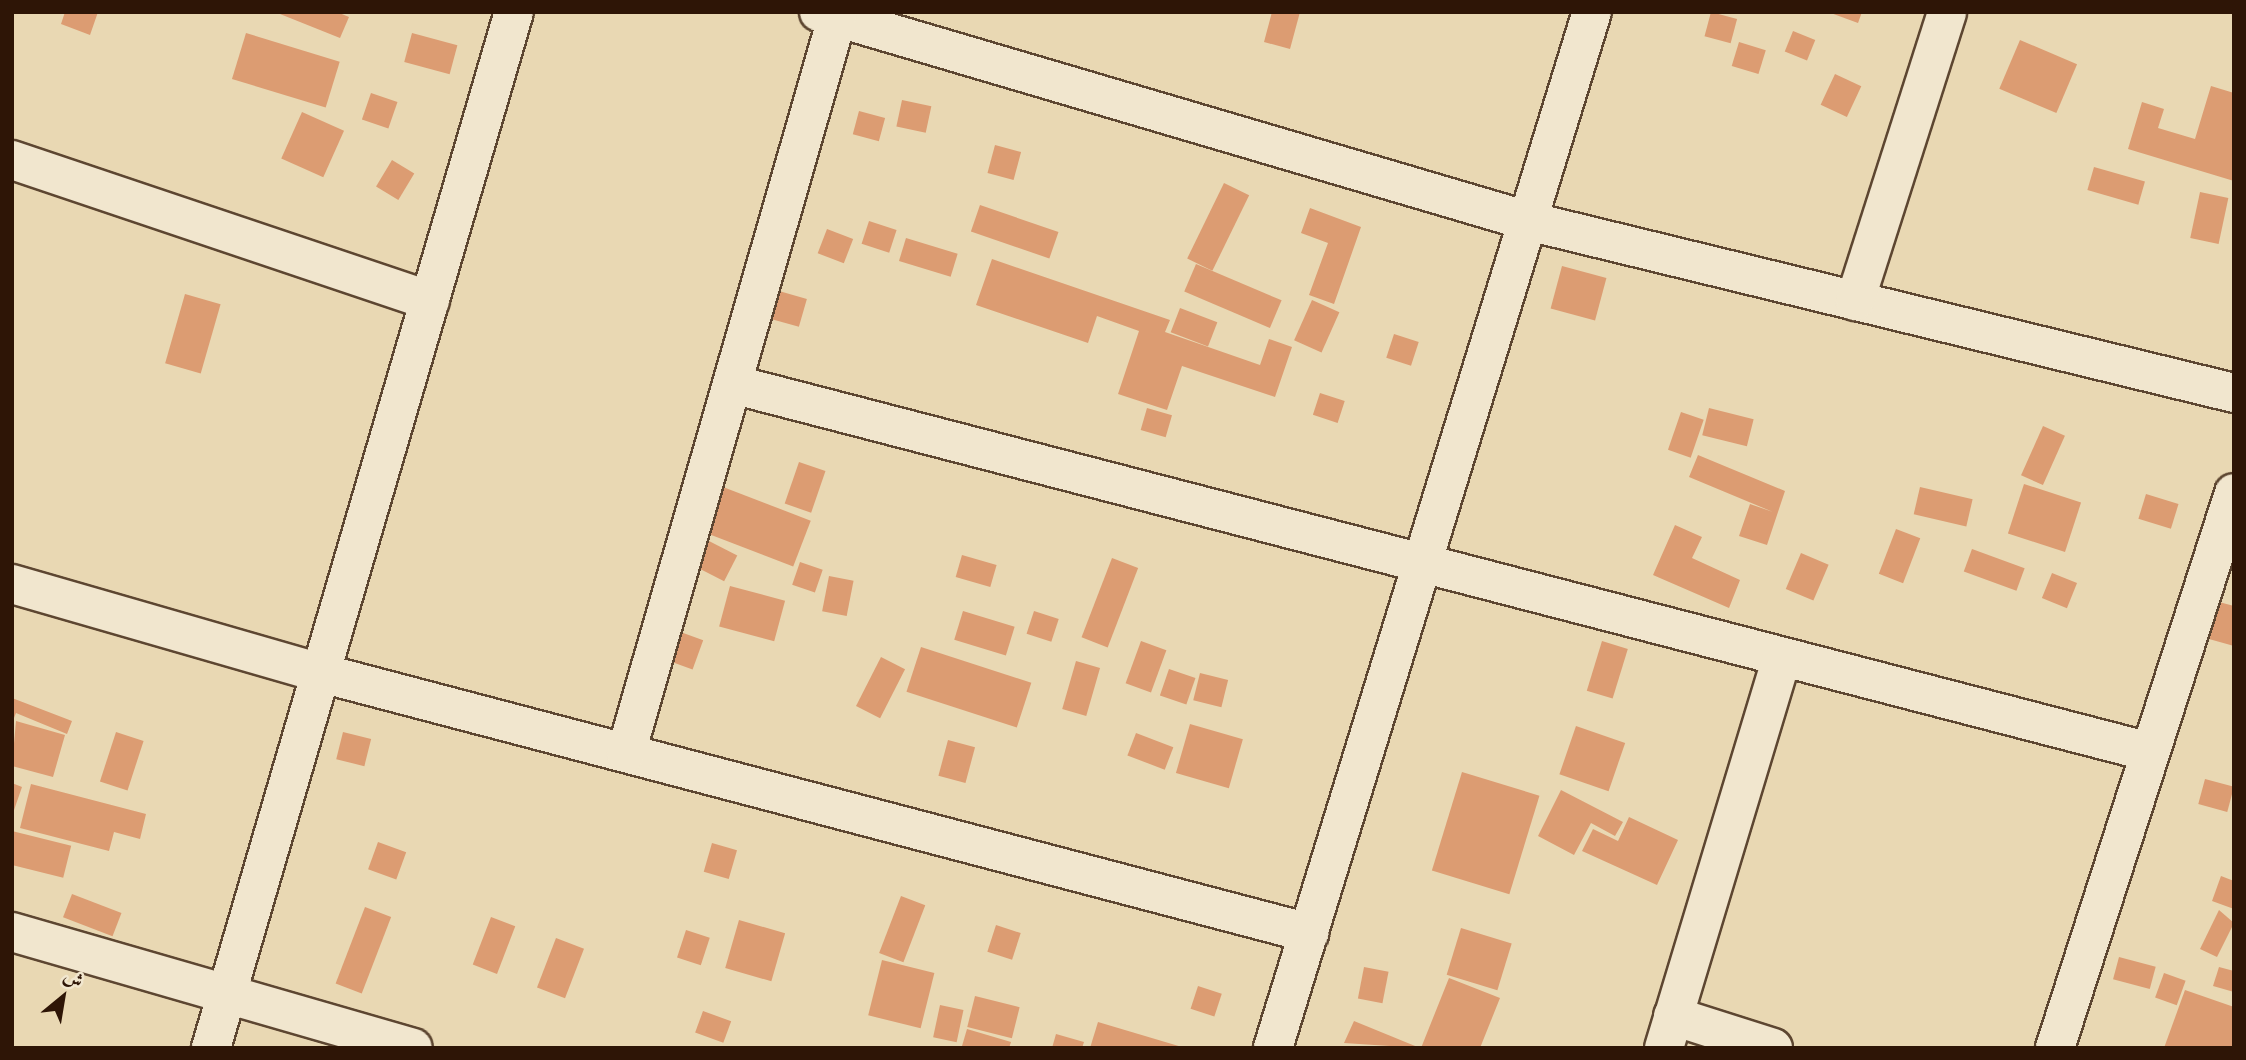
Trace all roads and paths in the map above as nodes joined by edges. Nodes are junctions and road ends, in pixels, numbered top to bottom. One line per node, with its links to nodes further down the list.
1 (514, 12): 7 (street)
2 (1592, 12): 6 (street)
3 (1947, 12): 8 (street)
4 (828, 15): 6 (street); 9 (street)
5 (12, 160): 7 (street)
6 (1528, 220): 8 (street); 12 (street)
7 (430, 301): 15 (street)
8 (1856, 301): 10 (street)
9 (732, 384): 12 (street); 17 (street)
10 (2234, 393)
11 (2234, 494): 16 (street)
12 (1421, 565): 14 (street); 19 (street)
13 (12, 584): 15 (street)
14 (1782, 658): 16 (street); 21 (street)
15 (321, 673): 17 (street); 20 (street)
16 (2150, 752): 26 (street)
17 (626, 753): 19 (street)
18 (12, 932): 20 (street)
19 (1308, 933): 24 (street)
20 (228, 991): 22 (street); 23 (street)
21 (1668, 1032): 25 (street)
22 (211, 1048)
23 (413, 1048)
24 (1273, 1048)
25 (1773, 1048)
26 (2055, 1048)

